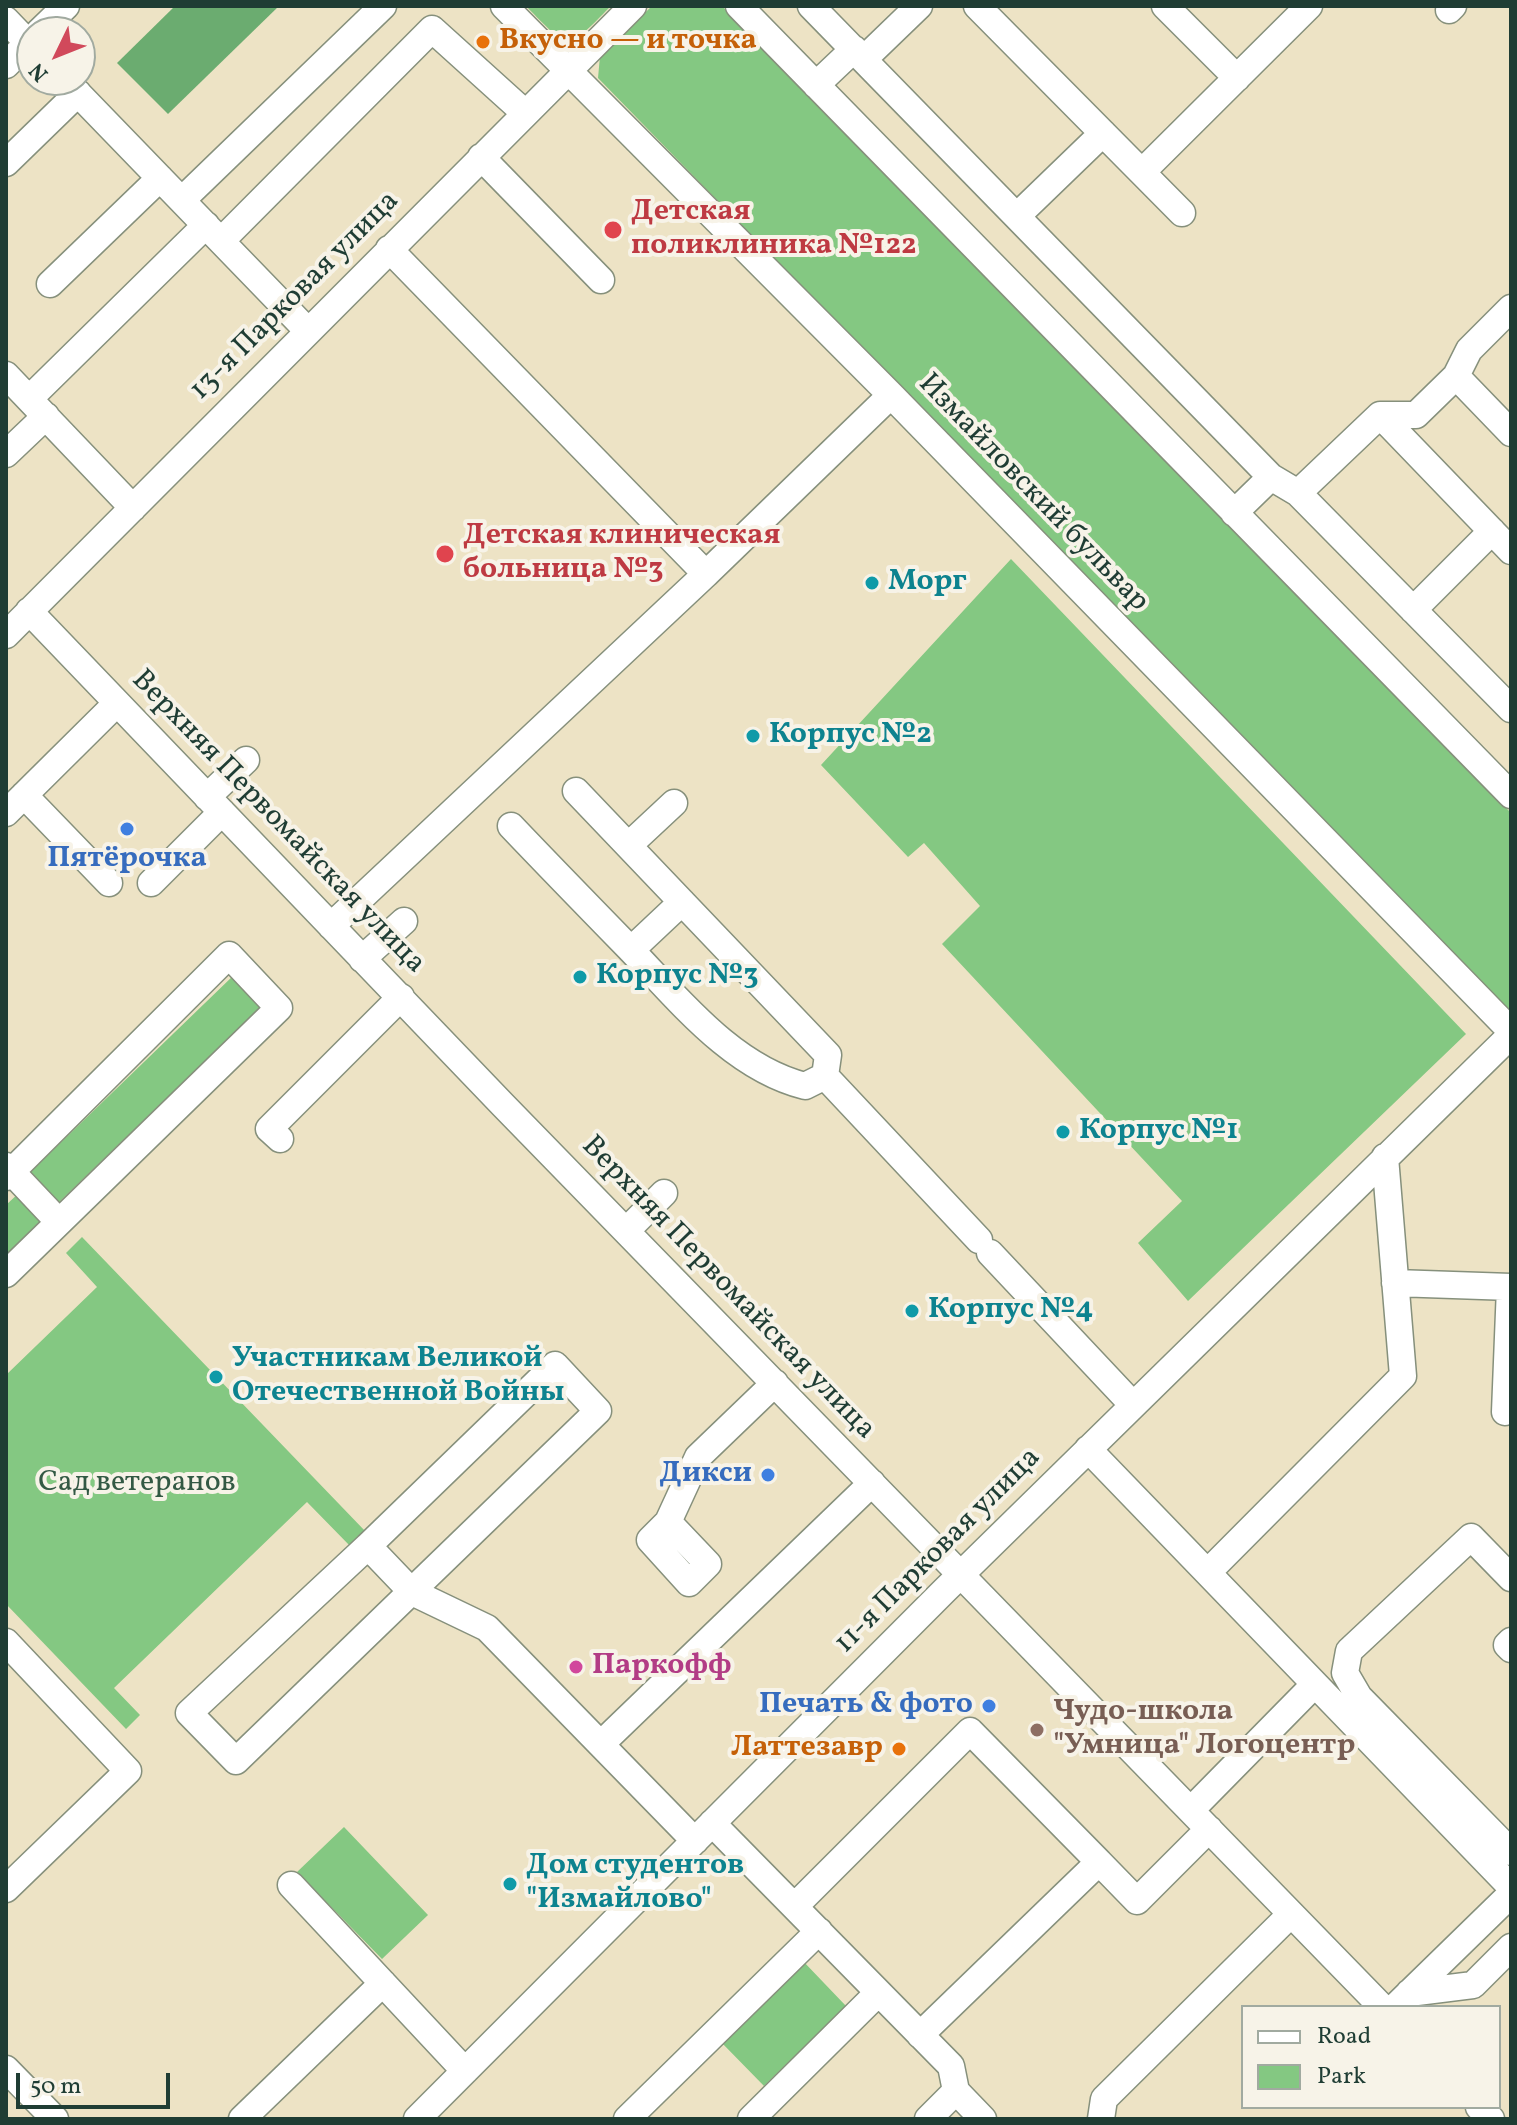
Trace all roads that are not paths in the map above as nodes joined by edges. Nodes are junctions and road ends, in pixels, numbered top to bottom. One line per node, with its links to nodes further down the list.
1 (383, 6): 23 (street)
2 (504, 6): 12 (street, Измайловский бульвар)
3 (633, 6): 12 (street, 13-я Парковая улица)
4 (739, 6): 14 (street)
5 (811, 6): 11 (street)
6 (919, 6): 11 (street)
7 (977, 6): 18 (street)
8 (1165, 6): 13 (street)
9 (1298, 10): 13 (street)
10 (432, 18): 17 (street); 26 (street)
11 (859, 54): 14 (street); 25 (street)
12 (567, 71): 17 (street, 13-я Парковая улица); 34 (street, Измайловский бульвар)
13 (1237, 78): 21 (street)
14 (816, 85): 42 (street)
15 (63, 96): 20 (street)
16 (80, 96): 22 (street)
17 (525, 113): 19 (street, 13-я Парковая улица)
18 (1103, 133): 21 (street); 25 (street)
19 (481, 157): 27 (street, 13-я Парковая улица); 28 (street)
20 (6, 163)
21 (1142, 172): 24 (street)
22 (160, 178): 23 (street); 29 (street)
23 (182, 200): 26 (street)
24 (1176, 202)
25 (1017, 216): 39 (street)
26 (214, 233): 31 (street); 35 (street)
27 (389, 249): 31 (street, 13-я Парковая улица); 45 (street)
28 (601, 280)
29 (50, 284)
30 (1511, 308): 32 (street)
31 (307, 330): 41 (street, 13-я Парковая улица)
32 (1456, 376): 36 (street); 37 (street)
33 (7, 379): 35 (street)
34 (891, 395): 45 (street); 67 (street, Измайловский бульвар)
35 (38, 408): 38 (street); 41 (street)
36 (1380, 415): 40 (street); 43 (street)
37 (1511, 433)
38 (6, 454)
39 (1271, 477): 40 (street); 42 (street)
40 (1298, 493): 46 (street)
41 (133, 508): 47 (street, 13-я Парковая улица)
42 (1234, 513): 53 (street)
43 (1492, 531): 44 (street); 46 (street)
44 (1511, 551)
45 (706, 574): 63 (street)
46 (1413, 610): 50 (street)
47 (29, 611): 48 (street, 13-я Парковая улица); 49 (street, Верхняя Первомайская улица)
48 (6, 635)
49 (117, 703): 55 (street); 56 (street, Верхняя Первомайская улица)
50 (1511, 709)
51 (246, 760): 56 (street)
52 (576, 791): 58 (street)
53 (1511, 795)
54 (674, 803): 58 (street)
55 (15, 804): 59 (street)
56 (214, 805): 60 (street); 63 (street, Верхняя Первомайская улица)
57 (511, 826): 64 (street)
58 (629, 845): 61 (street)
59 (109, 883)
60 (151, 883)
61 (682, 902): 64 (street); 68 (street)
62 (404, 921): 65 (street)
63 (331, 926): 65 (street, Верхняя Первомайская улица)
64 (631, 950): 68 (street)
65 (362, 959): 66 (street, Верхняя Первомайская улица)
66 (401, 997): 69 (street); 74 (street, Верхняя Первомайская улица)
67 (1511, 1033): 70 (street, 11-я Парковая улица)
68 (825, 1076): 79 (street)
69 (280, 1139)
70 (1385, 1157): 76 (street); 79 (street, 11-я Парковая улица)
71 (8, 1171): 73 (street); 73 (street)
72 (664, 1193): 74 (street)
73 (59, 1222): 75 (street)
74 (626, 1231): 78 (street, Верхняя Первомайская улица)
75 (6, 1274)
76 (1395, 1283): 77 (street); 85 (street)
77 (1511, 1287): 80 (street)
78 (775, 1383): 82 (street, Верхняя Первомайская улица); 83 (street)
79 (1133, 1405): 81 (street, 11-я Парковая улица)
80 (1505, 1412)
81 (1088, 1449): 85 (street); 86 (street, 11-я Парковая улица)
82 (872, 1483): 86 (street, Верхняя Первомайская улица); 93 (street)
83 (668, 1522)
84 (368, 1546): 88 (street); 88 (street); 88 (street)
85 (1208, 1572): 92 (street)
86 (962, 1574): 94 (street, Верхняя Первомайская улица); 95 (street, 11-я Парковая улица)
87 (1511, 1578): 96 (street)
88 (412, 1592): 93 (street)
89 (1511, 1641): 91 (street)
90 (6, 1642): 100 (street)
91 (1511, 1649)
92 (1315, 1684): 94 (street); 99 (street)
93 (601, 1744): 95 (street)
94 (1200, 1819): 97 (street); 103 (street, Верхняя Первомайская улица)
95 (703, 1832): 102 (street); 112 (street, 11-я Парковая улица)
96 (1511, 1852)
97 (1099, 1862): 102 (street); 110 (street)
98 (291, 1885): 106 (street)
99 (1511, 1887)
100 (6, 1889)
101 (1511, 1894): 108 (street)
102 (795, 1906): 104 (street)
103 (1291, 1914): 109 (street, Верхняя Первомайская улица); 121 (street)
104 (819, 1931): 107 (street); 117 (street)
105 (1511, 1947): 108 (street)
106 (383, 1983): 112 (street); 115 (street)
107 (878, 1993): 110 (street); 118 (street)
108 (1402, 2000)
109 (1380, 2005)
110 (920, 2035): 113 (street)
111 (6, 2069): 114 (street)
112 (465, 2071): 116 (street, 11-я Парковая улица)
113 (956, 2091): 119 (street); 120 (street)
114 (55, 2119)
115 (242, 2119)
116 (417, 2119)
117 (627, 2119)
118 (751, 2119)
119 (928, 2119)
120 (983, 2119)
121 (1101, 2119)

